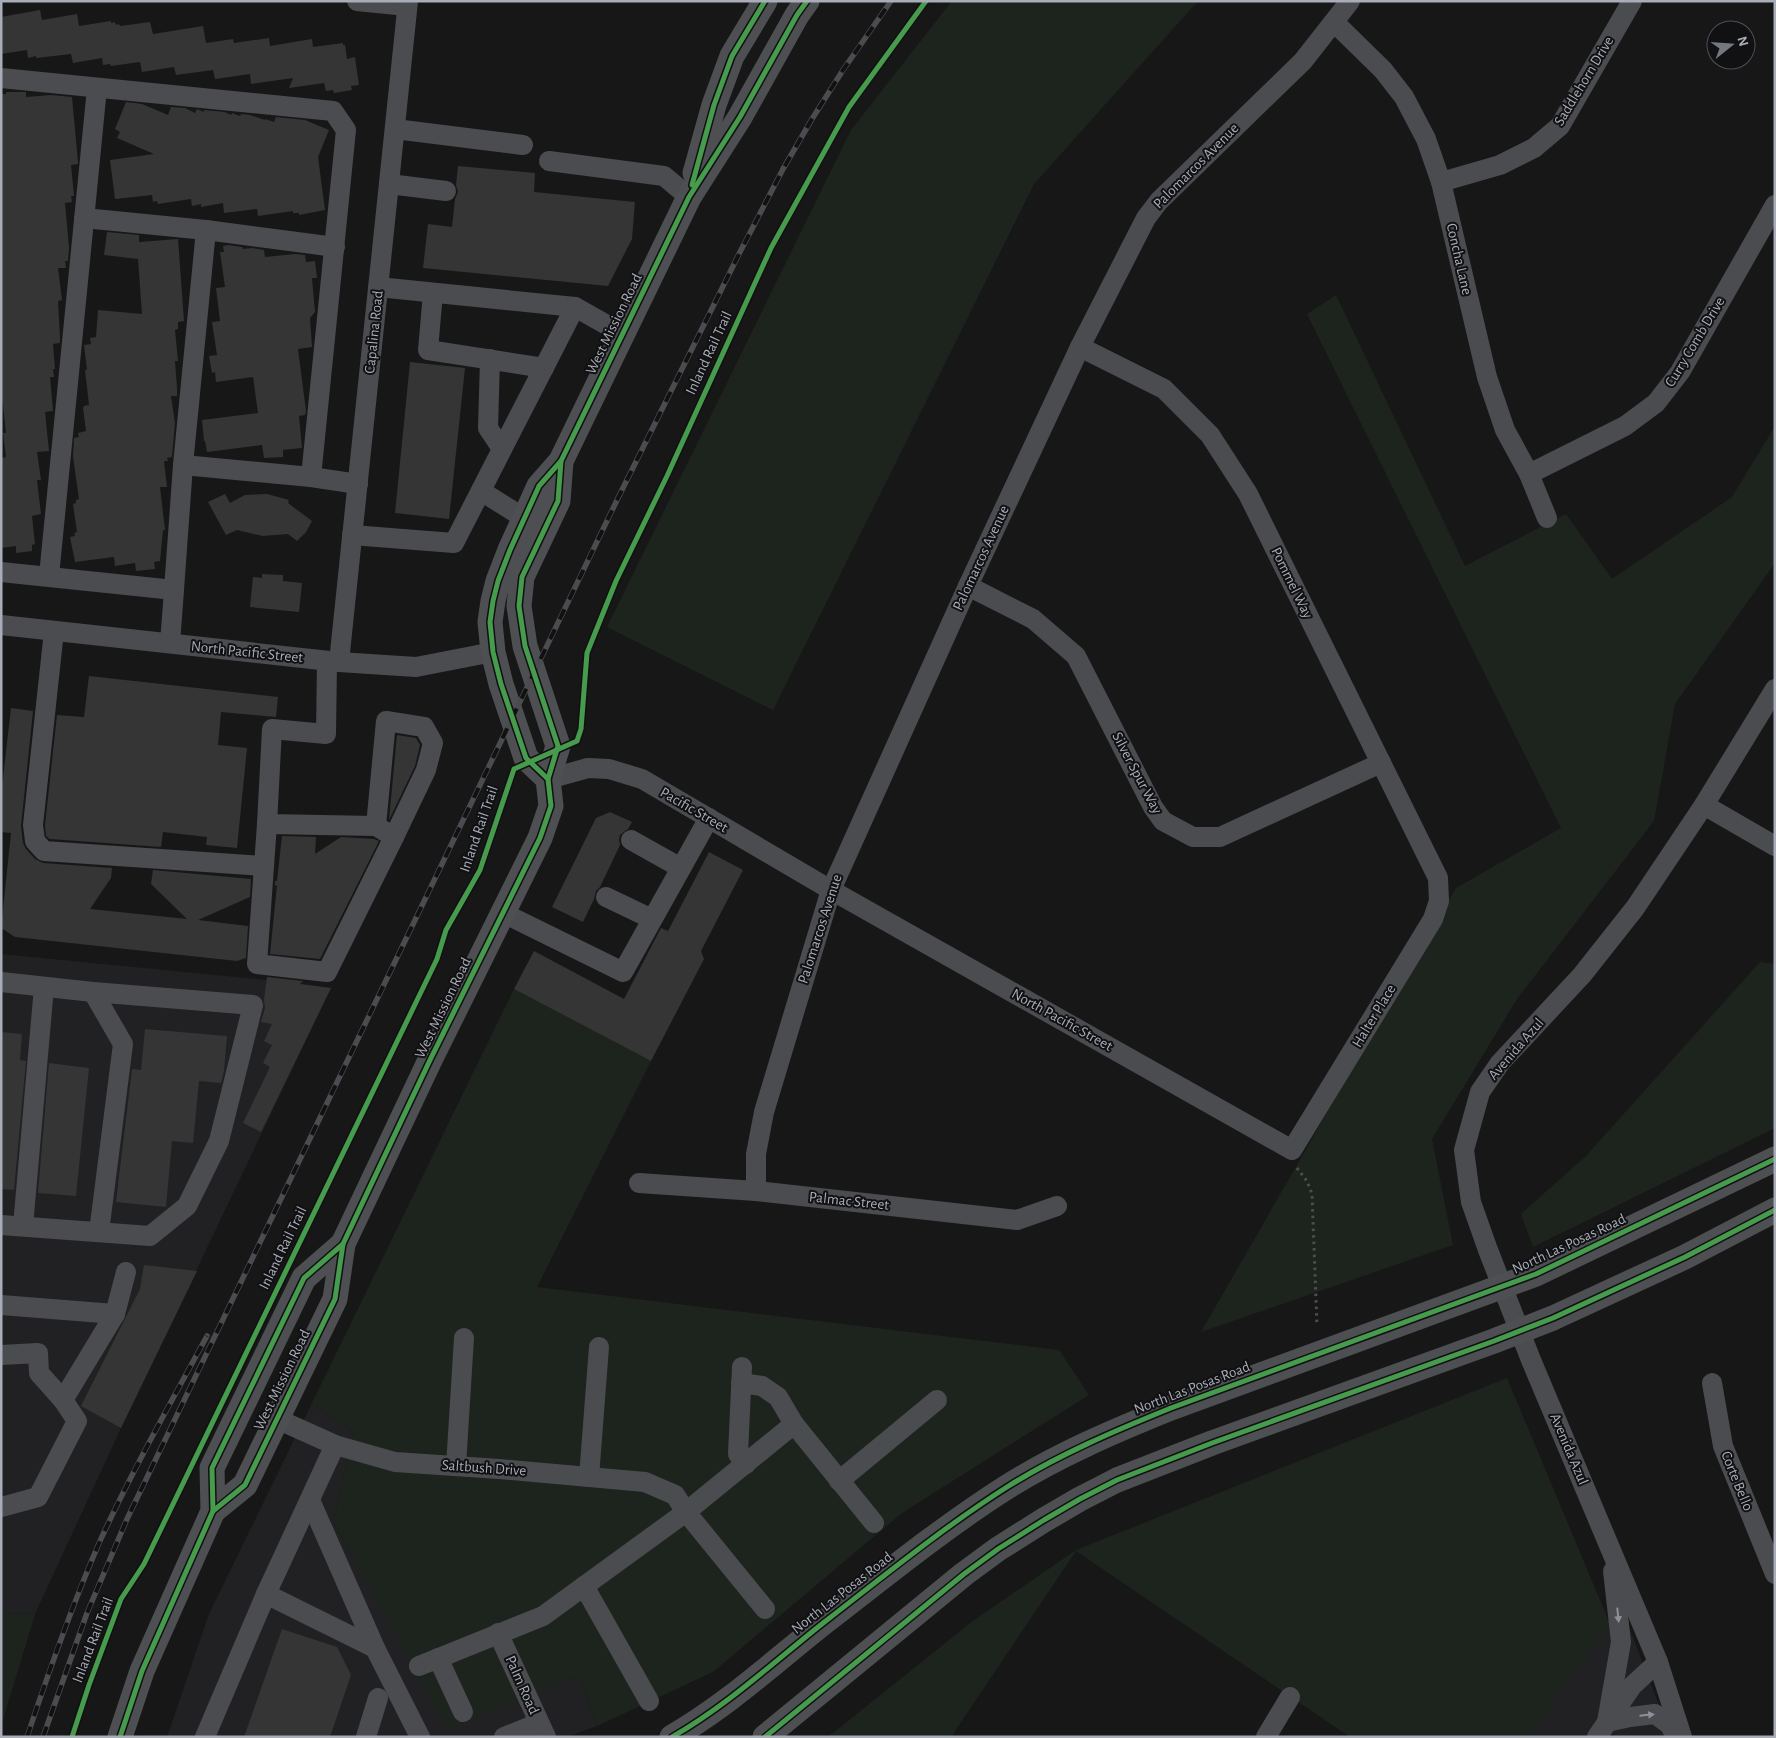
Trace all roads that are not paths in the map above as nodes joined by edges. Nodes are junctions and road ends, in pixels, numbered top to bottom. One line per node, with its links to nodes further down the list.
1 (356, 1): 6 (street)
2 (765, 1): 16 (main road, West Mission Road)
3 (807, 1): 16 (main road, West Mission Road)
4 (1350, 1): 7 (street, Palomarcos Avenue)
5 (1632, 1): 13 (street, Saddlehorn Drive)
6 (408, 4): 10 (street, Capalina Road)
7 (1334, 22): 13 (street, Concha Lane); 25 (street, Palomarcos Avenue)
8 (1, 78): 9 (street)
9 (97, 88): 18 (street); 20 (street)
10 (394, 129): 11 (street); 14 (street, Capalina Road)
11 (523, 145)
12 (549, 161): 16 (street)
13 (1442, 182): 31 (street, Concha Lane)
14 (389, 184): 15 (street); 21 (street, Capalina Road)
15 (446, 191)
16 (689, 197): 24 (main road, West Mission Road)
17 (1775, 205): 31 (street, Curry Comb Drive)
18 (84, 218): 19 (street); 39 (street)
19 (206, 230): 20 (street); 30 (street)
20 (335, 247): 32 (street)
21 (378, 287): 22 (street); 33 (street, Capalina Road)
22 (434, 293): 23 (street); 26 (street)
23 (574, 307): 24 (street); 27 (street)
24 (623, 334): 29 (main road, West Mission Road)
25 (1080, 347): 40 (street, Palomarcos Avenue); 48 (street, Pommel Way)
26 (490, 359): 27 (street); 28 (street)
27 (544, 368): 28 (street)
28 (502, 449): 34 (street)
29 (561, 461): 35 (main road, West Mission Road); 49 (main road, West Mission Road)
30 (183, 465): 32 (street); 41 (street)
31 (1528, 474): 36 (street, Concha Lane)
32 (311, 477): 33 (street)
33 (358, 484): 37 (street, Capalina Road)
34 (481, 491): 35 (street); 37 (street)
35 (524, 518): 45 (main road, West Mission Road)
36 (1547, 518)
37 (352, 535): 46 (street, Capalina Road)
38 (1, 572): 39 (street)
39 (49, 576): 41 (street)
40 (968, 586): 48 (street, Silver Spur Way); 60 (street, Palomarcos Avenue)
41 (174, 590): 44 (street)
42 (1, 625): 43 (street, North Pacific Street)
43 (54, 630): 44 (street, North Pacific Street); 57 (street)
44 (170, 643): 46 (street, North Pacific Street)
45 (493, 652): 46 (street, North Pacific Street); 49 (main road, West Mission Road)
46 (333, 662): 52 (street, Capalina Road)
47 (1775, 689): 50 (street, Avenida Azul)
48 (1381, 763): 59 (street, Pommel Way)
49 (548, 779): 51 (street, Pacific Street); 62 (main road, West Mission Road)
50 (1704, 805): 56 (street); 78 (street, Avenida Azul)
51 (709, 818): 58 (street); 60 (street, Pacific Street)
52 (266, 824): 53 (street); 57 (street)
53 (376, 826): 54 (street); 54 (street)
54 (394, 837): 57 (street)
55 (631, 840): 58 (street)
56 (1775, 846)
57 (264, 866)
58 (681, 868): 63 (street)
59 (1438, 878): 67 (street, Halter Place)
60 (831, 890): 67 (street, North Pacific Street); 70 (street, Palomarcos Avenue)
61 (606, 897): 63 (street)
62 (503, 913): 63 (street); 76 (main road, West Mission Road)
63 (652, 919)
64 (1, 982): 65 (street)
65 (44, 987): 66 (street); 74 (street)
66 (93, 992): 75 (street); 75 (street)
67 (1292, 1150)
68 (1775, 1159): 78 (main road, North Las Posas Road)
69 (639, 1183): 70 (street, Palmac Street)
70 (756, 1191): 71 (street, Palmac Street)
71 (1057, 1206)
72 (1775, 1210): 82 (main road)
73 (1, 1224): 74 (street)
74 (23, 1226): 75 (street)
75 (99, 1232)
76 (343, 1244): 79 (main road, West Mission Road); 89 (main road, West Mission Road)
77 (126, 1272): 81 (street)
78 (1503, 1287): 82 (street, Avenida Azul); 122 (main road, North Las Posas Road)
79 (295, 1297): 89 (main road); 98 (main road, West Mission Road)
80 (1, 1305): 81 (street)
81 (115, 1314): 87 (street)
82 (1520, 1331): 101 (street, Avenida Azul); 123 (main road)
83 (464, 1338): 93 (street)
84 (599, 1347): 94 (street)
85 (1, 1355): 87 (street)
86 (1712, 1383): 102 (street, Corte Bello)
87 (63, 1400): 97 (street)
88 (938, 1400): 95 (street)
89 (276, 1419): 91 (street, Saltbush Drive); 98 (main road, West Mission Road)
90 (794, 1424): 92 (street); 92 (street); 95 (street)
91 (335, 1445): 93 (street, Saltbush Drive); 96 (street)
92 (746, 1464): 99 (street)
93 (456, 1466): 94 (street, Saltbush Drive)
94 (589, 1477): 99 (street, Saltbush Drive)
95 (839, 1481): 100 (street)
96 (310, 1500): 104 (street); 107 (street)
97 (1, 1507)
98 (213, 1511): 117 (main road, West Mission Road)
99 (686, 1512): 103 (street); 105 (street, Saltbush Drive)
100 (874, 1523)
101 (1611, 1549): 109 (street, Avenida Azul); 116 (street, one-way to 116)
102 (1775, 1574)
103 (584, 1586): 106 (street); 113 (street)
104 (266, 1594): 107 (street); 118 (street)
105 (765, 1609)
106 (498, 1633): 108 (street); 115 (street, Palm Road)
107 (375, 1648): 120 (street)
108 (438, 1658): 110 (street); 114 (street)
109 (1658, 1662): 116 (street); 126 (street, Avenida Azul)
110 (419, 1666)
111 (1290, 1697): 124 (street)
112 (378, 1698): 119 (street)
113 (648, 1701)
114 (463, 1712)
115 (542, 1730): 121 (street)
116 (1602, 1730): 125 (street, one-way to 125)
117 (120, 1737)
118 (205, 1737)
119 (366, 1737)
120 (420, 1737)
121 (504, 1737)
122 (672, 1737)
123 (764, 1737)
124 (1266, 1737)
125 (1676, 1737)
126 (1682, 1737)

